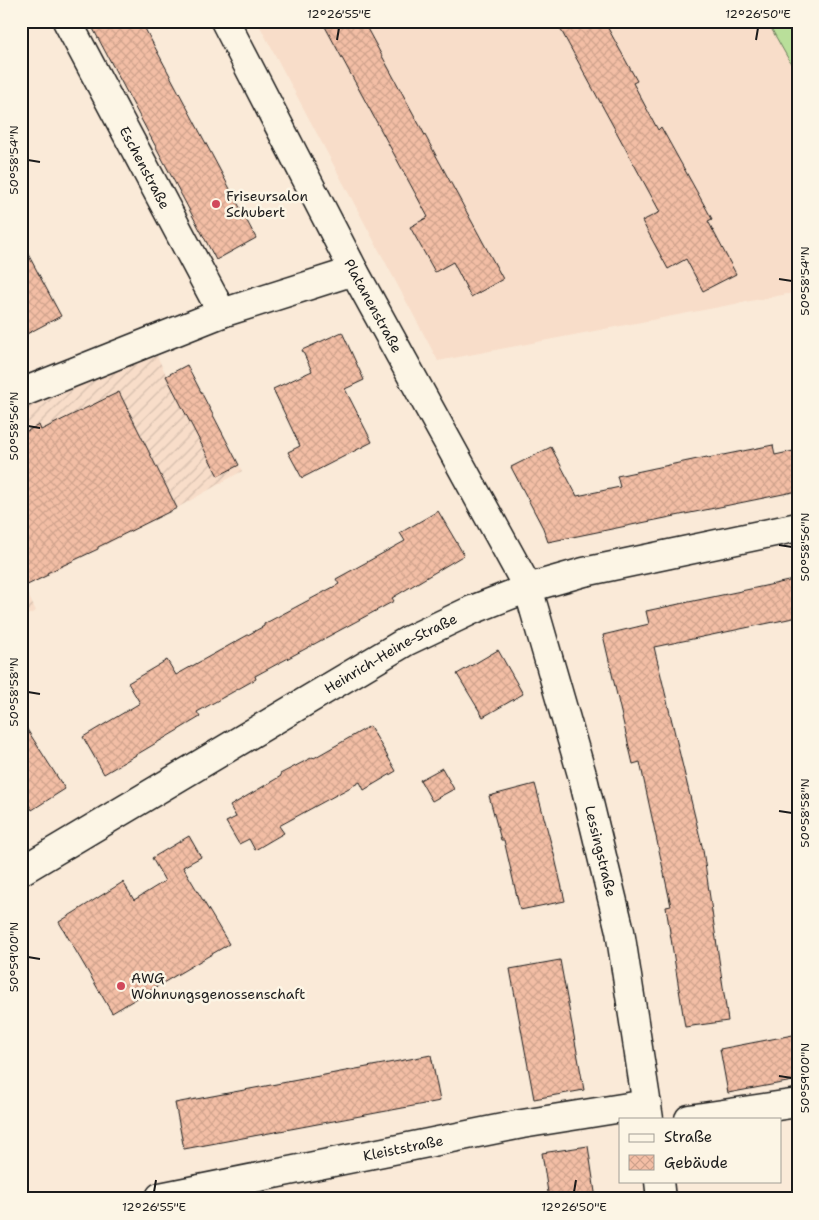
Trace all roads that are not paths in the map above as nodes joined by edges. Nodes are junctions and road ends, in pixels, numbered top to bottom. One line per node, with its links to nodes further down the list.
1 (67, 21): 4 (street, Eschenstraße)
2 (225, 21): 3 (street, Platanenstraße)
3 (354, 271): 4 (street); 7 (street, Platanenstraße)
4 (222, 313): 5 (street)
5 (21, 393)
6 (798, 527): 7 (street, Heinrich-Heine-Straße)
7 (528, 588): 8 (street, Heinrich-Heine-Straße); 10 (street, Lessingstraße)
8 (21, 871)
9 (798, 1103): 11 (street)
10 (648, 1111): 13 (street, Kleiststraße)
11 (696, 1118)
12 (659, 1182): 14 (street)
13 (160, 1197)
14 (661, 1199)

